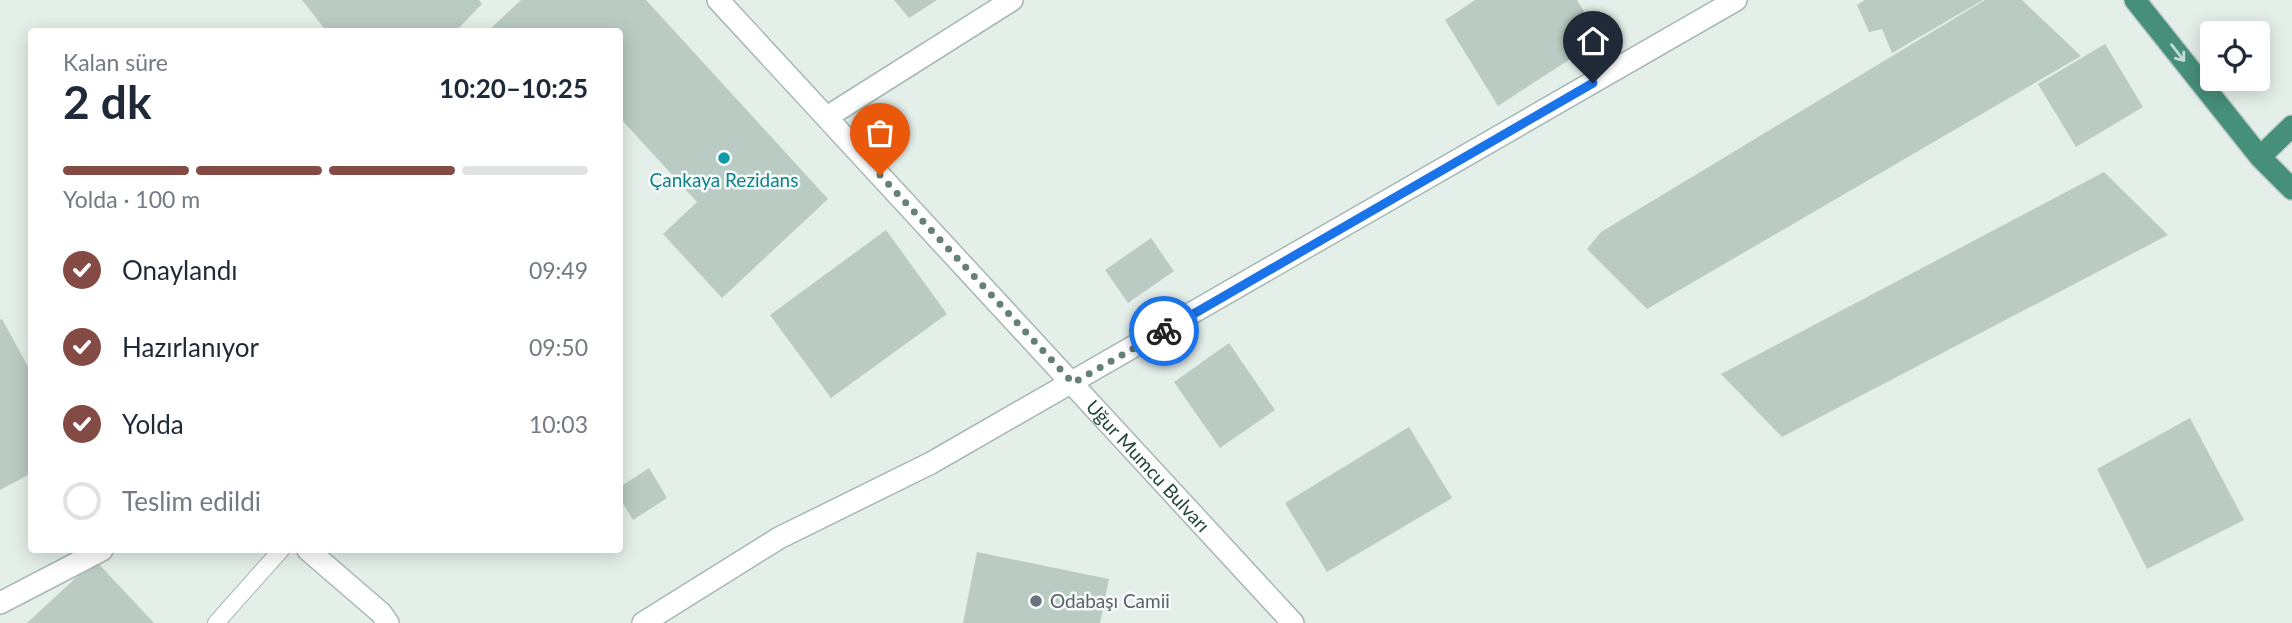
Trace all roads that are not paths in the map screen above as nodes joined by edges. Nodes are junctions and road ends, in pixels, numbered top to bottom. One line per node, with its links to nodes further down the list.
1 (718, 0): 5 (street, Uğur Mumcu Bulvarı)
2 (1012, 0): 5 (street)
3 (1735, 0): 9 (street)
4 (2136, 0): 7 (highway, one-way to 7)
5 (827, 117): 9 (street, Uğur Mumcu Bulvarı)
6 (2292, 127): 7 (highway)
7 (2260, 157): 8 (highway)
8 (2292, 190)
9 (1073, 383): 16 (street); 17 (street, Uğur Mumcu Bulvarı)
10 (96, 553): 13 (street)
11 (278, 553): 15 (lane)
12 (311, 553): 14 (street)
13 (0, 603)
14 (380, 620)
15 (216, 623)
16 (643, 623)
17 (1293, 623)

